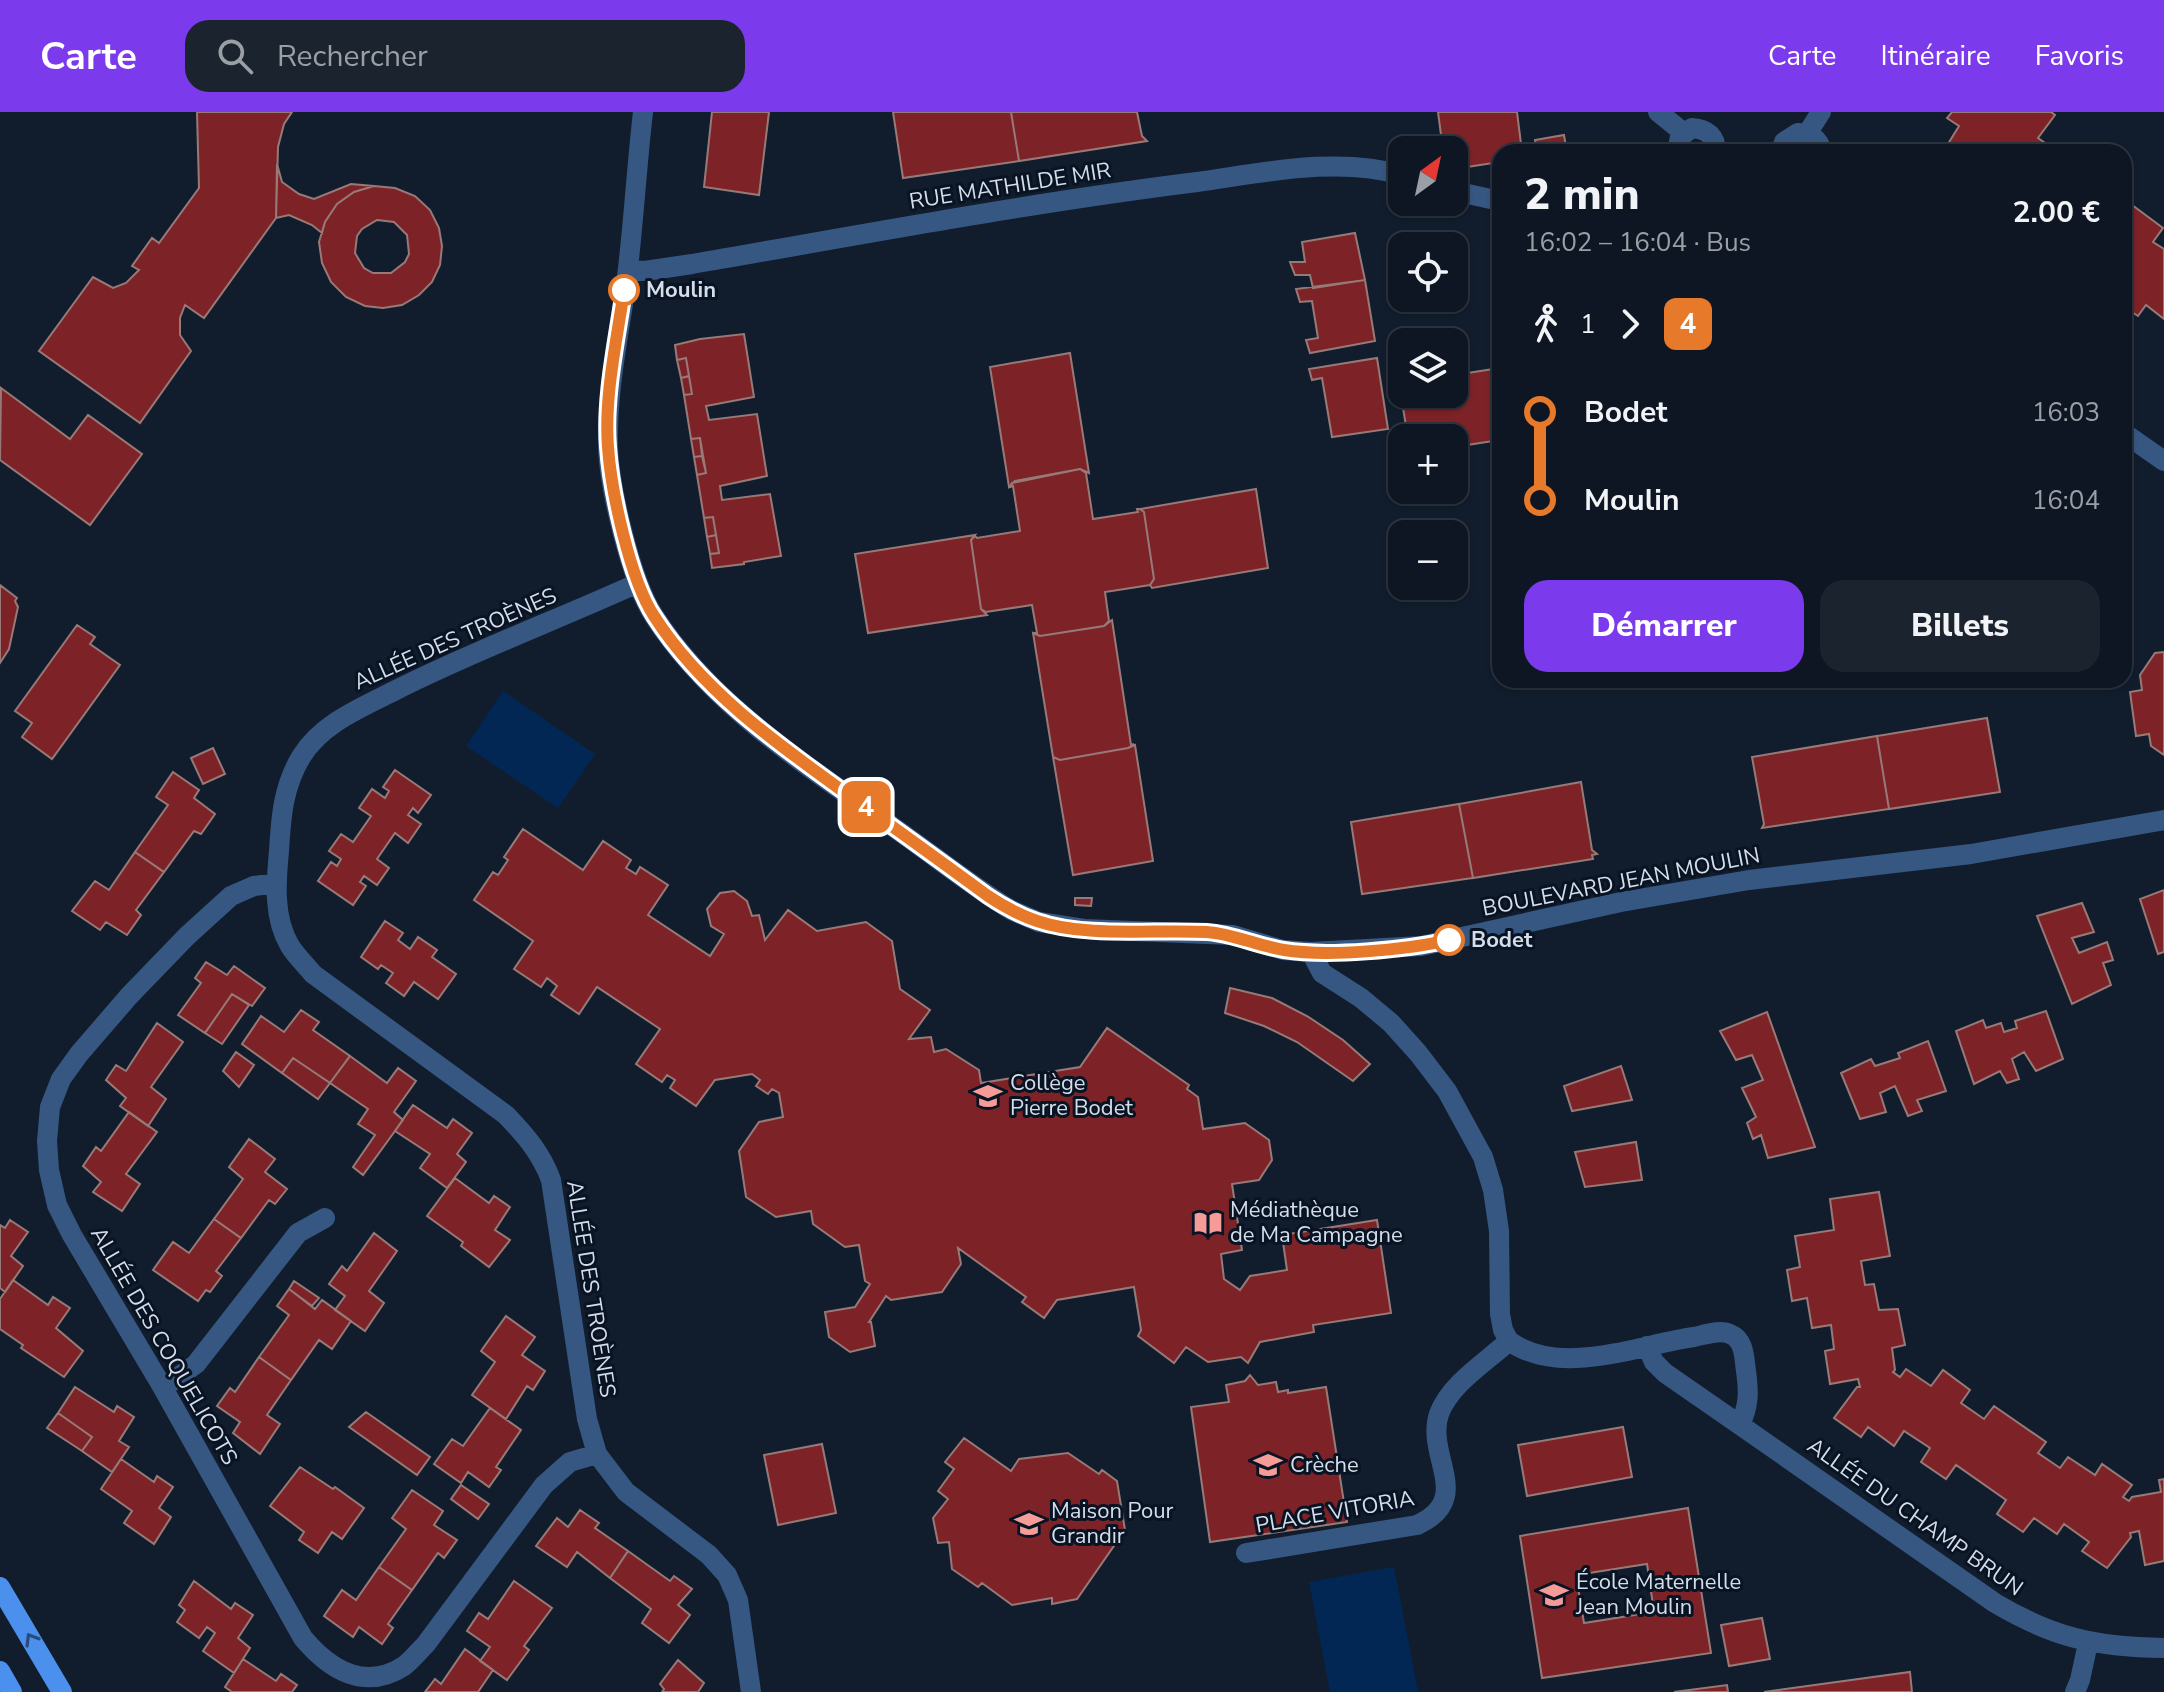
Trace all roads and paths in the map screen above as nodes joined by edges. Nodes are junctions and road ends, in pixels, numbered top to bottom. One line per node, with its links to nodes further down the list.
1 (643, 112): 12 (street, BOULEVARD JEAN MOULIN)
2 (1658, 112): 5 (street)
3 (1821, 112): 4 (street)
4 (1807, 134): 7 (street); 8 (street)
5 (1681, 142): 6 (street)
6 (1715, 144)
7 (1783, 144)
8 (1820, 144)
9 (1388, 171): 12 (street, RUE MATHILDE MIR)
10 (1468, 194): 11 (street)
11 (1492, 199)
12 (628, 270): 15 (street, BOULEVARD JEAN MOULIN)
13 (2132, 439): 14 (street)
14 (2164, 461)
15 (638, 583): 17 (street, ALLÉE DES TROÈNES); 18 (street, BOULEVARD JEAN MOULIN)
16 (2164, 820): 18 (street, BOULEVARD JEAN MOULIN)
17 (276, 883): 22 (street, ALLÉE DES COQUELICOTS); 24 (street, ALLÉE DES TROÈNES)
18 (1311, 952): 20 (street)
19 (325, 1218): 22 (street)
20 (1509, 1341): 21 (street); 25 (street, PLACE VITORIA)
21 (1647, 1346): 23 (street, ALLÉE DU CHAMP BRUN); 23 (street)
22 (163, 1388): 24 (street, ALLÉE DES COQUELICOTS)
23 (1740, 1425): 27 (street, ALLÉE DU CHAMP BRUN)
24 (597, 1454): 32 (street, ALLÉE DES TROÈNES)
25 (1246, 1553)
26 (0, 1587): 31 (main road, one-way to 26)
27 (2088, 1643): 28 (street, ALLÉE DU CHAMP BRUN); 33 (street)
28 (2164, 1648)
29 (0, 1671): 30 (main road)
30 (12, 1692)
31 (62, 1692)
32 (751, 1692)
33 (2075, 1692)

